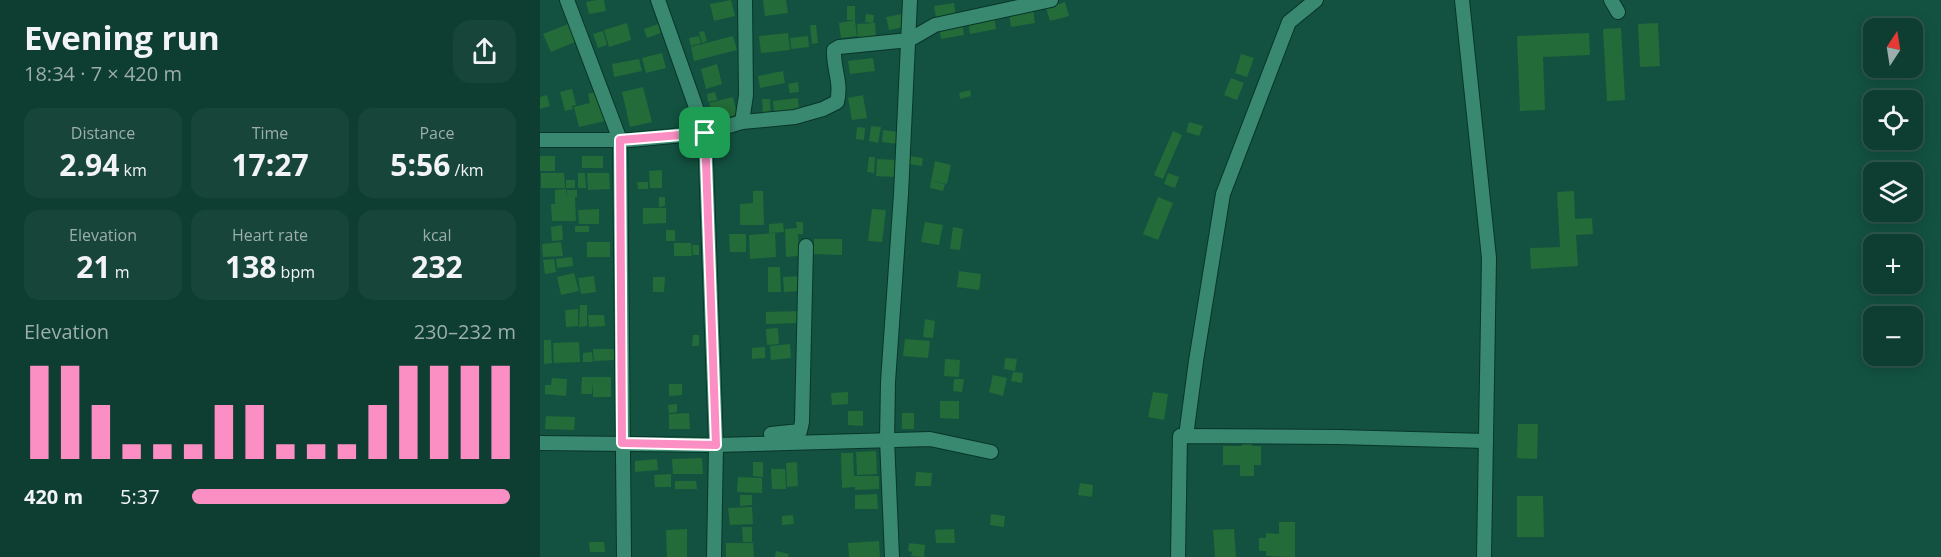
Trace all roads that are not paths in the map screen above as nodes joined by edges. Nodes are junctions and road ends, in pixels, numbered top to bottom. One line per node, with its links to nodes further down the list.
1 (567, 0): 12 (street)
2 (658, 0): 10 (street)
3 (745, 0): 9 (street)
4 (910, 0): 8 (street)
5 (1051, 0): 8 (street)
6 (1316, 0): 14 (street)
7 (1462, 0): 16 (street)
8 (909, 40): 9 (street); 15 (street)
9 (742, 122): 10 (street)
10 (705, 133): 12 (street); 19 (street)
11 (540, 140): 12 (street)
12 (620, 140): 18 (street)
13 (806, 246): 19 (street)
14 (1186, 436): 16 (street); 24 (street)
15 (887, 439): 19 (street); 20 (street); 23 (street)
16 (1486, 441): 25 (street)
17 (540, 442): 18 (street)
18 (622, 443): 19 (street); 21 (street)
19 (716, 445): 22 (street)
20 (991, 452)
21 (624, 557)
22 (714, 557)
23 (892, 557)
24 (1178, 557)
25 (1484, 557)

